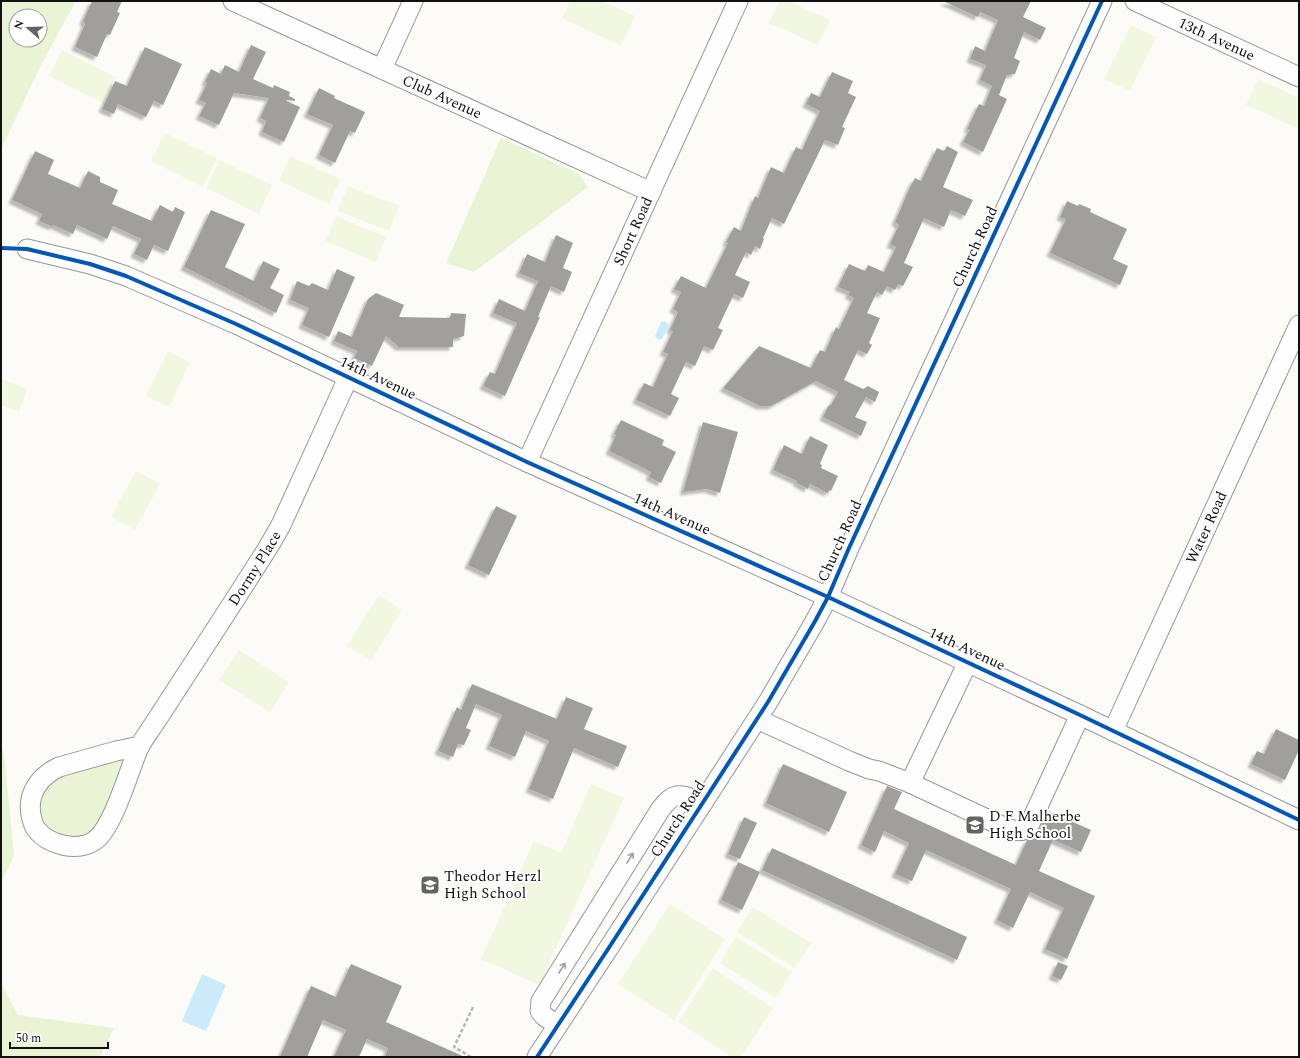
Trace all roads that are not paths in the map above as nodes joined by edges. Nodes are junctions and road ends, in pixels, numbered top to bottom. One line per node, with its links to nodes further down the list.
1 (233, 1): 6 (street, Club Avenue)
2 (413, 1): 6 (street)
3 (738, 1): 8 (street, Short Road)
4 (1102, 1): 13 (street, Church Road)
5 (1135, 1): 7 (street, 13th Avenue)
6 (382, 69): 8 (street, Club Avenue)
7 (1299, 77)
8 (652, 192): 12 (street, Short Road)
9 (28, 250): 11 (street, 14th Avenue)
10 (1299, 325): 17 (street, Water Road)
11 (348, 378): 12 (street, 14th Avenue); 18 (street, Dormy Place)
12 (527, 462): 13 (street, 14th Avenue)
13 (828, 597): 14 (street, 14th Avenue); 16 (street, Church Road)
14 (968, 662): 15 (street, 14th Avenue); 19 (street)
15 (1080, 715): 17 (street, 14th Avenue); 19 (street)
16 (757, 719): 19 (street); 20 (street, Church Road)
17 (1113, 731): 21 (street, 14th Avenue)
18 (140, 746): 18 (street, Dormy Place)
19 (910, 784)
20 (703, 803): 22 (street, Church Road); 22 (street, one-way to 20)
21 (1299, 820)
22 (551, 1021): 23 (street, Church Road)
23 (536, 1057)

